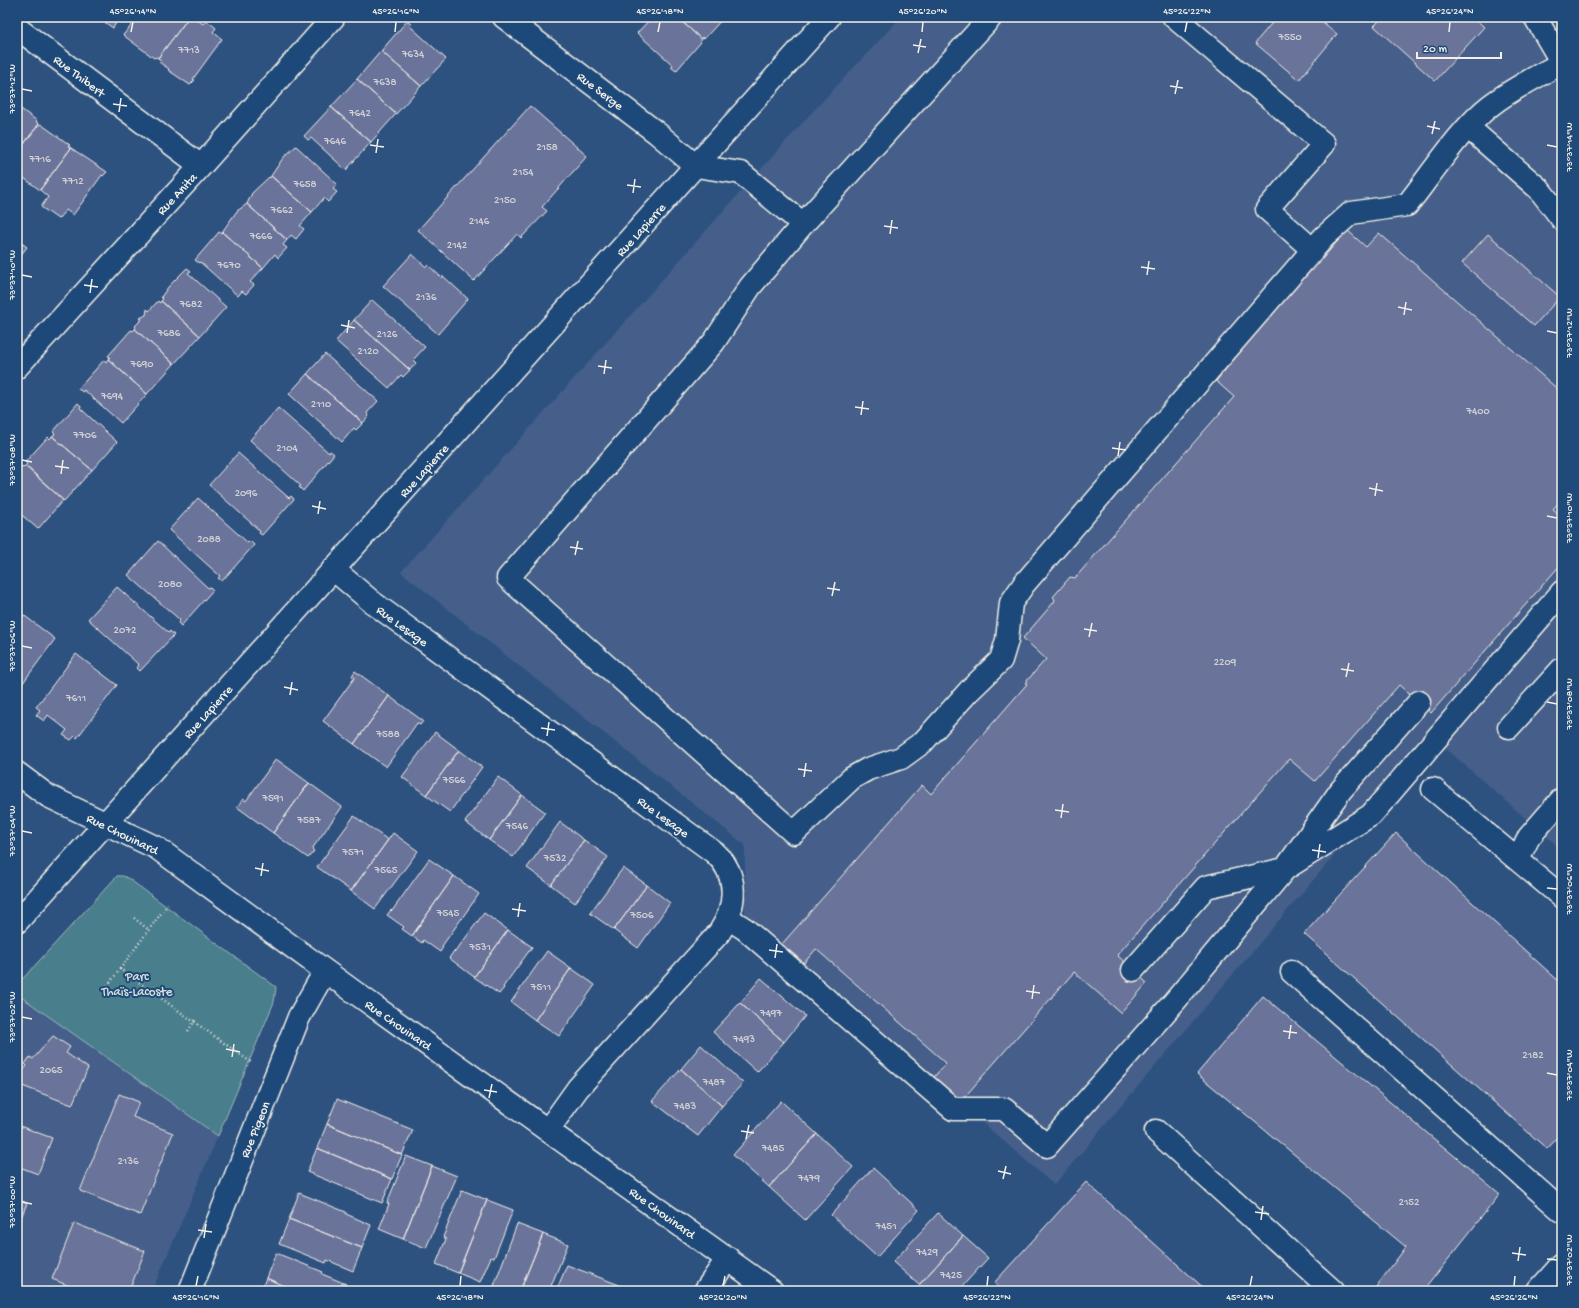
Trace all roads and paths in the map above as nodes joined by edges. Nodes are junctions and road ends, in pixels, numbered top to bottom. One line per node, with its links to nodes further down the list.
1 (334, 17): 10 (street, Rue Anita)
2 (504, 17): 11 (street, Rue Serge)
3 (829, 17): 11 (street, Rue Lapierre)
4 (991, 17): 13 (street)
5 (1174, 17): 14 (street)
6 (1535, 17): 8 (street)
7 (17, 28): 10 (street, Rue Thibert)
8 (1562, 63): 9 (street)
9 (1469, 128): 12 (street); 14 (street)
10 (201, 166): 15 (street, Rue Anita)
11 (696, 166): 13 (street); 16 (street, Rue Lapierre)
12 (1562, 219)
13 (803, 224): 14 (street)
14 (1313, 250)
15 (17, 366)
16 (333, 569): 24 (street, Rue Lapierre); 30 (street, Rue Lesage)
17 (1562, 592): 26 (street)
18 (1562, 669): 20 (street)
19 (1418, 702): 26 (street)
20 (1509, 727)
21 (17, 773): 24 (street, Rue Chouinard)
22 (1433, 789): 25 (street)
23 (1562, 799): 25 (street)
24 (107, 823): 31 (street, Rue Lapierre); 35 (street, Rue Chouinard)
25 (1518, 859): 27 (street)
26 (1285, 869): 30 (street); 34 (street)
27 (1562, 897)
28 (168, 904): 32 (path)
29 (134, 918): 32 (path)
30 (728, 918): 41 (street, Rue Lesage)
31 (17, 922)
32 (149, 930): 33 (path)
33 (120, 969): 37 (path); 38 (path)
34 (1133, 970)
35 (325, 971): 41 (street, Rue Chouinard); 46 (street, Rue Pigeon)
36 (1292, 972): 43 (street)
37 (105, 989)
38 (195, 1020): 39 (path); 40 (path)
39 (188, 1031)
40 (252, 1063)
41 (548, 1130): 44 (street, Rue Chouinard)
42 (1156, 1131): 49 (street)
43 (1562, 1211)
44 (728, 1258): 47 (street); 48 (street, Rue Chouinard)
45 (1562, 1264): 50 (street)
46 (190, 1291)
47 (705, 1291)
48 (772, 1291)
49 (1333, 1291)
50 (1538, 1291)

